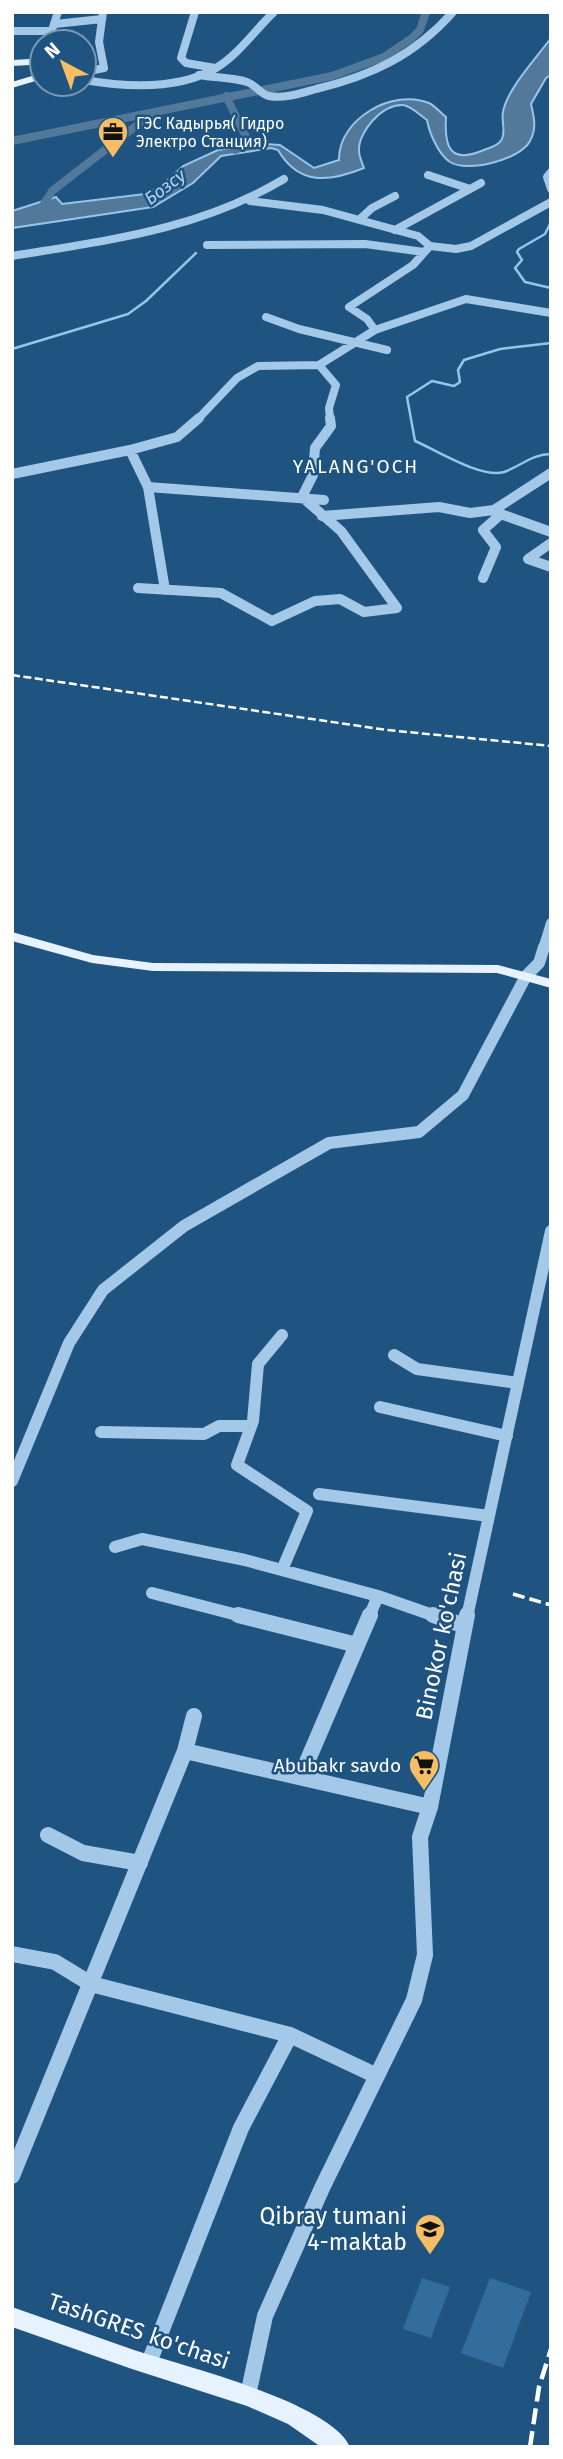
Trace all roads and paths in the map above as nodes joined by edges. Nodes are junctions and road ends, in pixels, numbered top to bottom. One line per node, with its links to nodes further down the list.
1 (58, 12): 6 (street)
2 (195, 12): 8 (street)
3 (274, 12): 8 (street)
4 (453, 12): 10 (street)
5 (103, 16): 6 (street); 9 (street)
6 (54, 27): 7 (street)
7 (12, 31)
8 (216, 68): 10 (street)
9 (98, 69)
10 (199, 75): 11 (street)
11 (98, 81)
12 (551, 172): 17 (street)
13 (428, 175): 16 (street)
14 (284, 179): 19 (street)
15 (481, 183): 16 (street)
16 (470, 189): 22 (street)
17 (551, 189)
18 (395, 196): 21 (street)
19 (250, 201): 21 (street); 25 (street)
20 (551, 202): 24 (street)
21 (360, 219): 22 (street)
22 (395, 230): 24 (street)
23 (207, 245): 24 (street)
24 (427, 249): 28 (street)
25 (12, 256)
26 (551, 313): 28 (street)
27 (266, 317): 29 (street)
28 (375, 330): 29 (street)
29 (354, 343): 30 (street); 31 (street)
30 (387, 350)
31 (319, 365): 32 (street); 38 (street)
32 (130, 450): 34 (street); 37 (street)
33 (551, 473): 35 (street)
34 (12, 474)
35 (538, 480): 36 (street); 40 (street)
36 (551, 484)
37 (148, 487): 38 (street); 47 (street)
38 (302, 497): 39 (street); 41 (street)
39 (324, 500)
40 (497, 513): 41 (street); 42 (street); 45 (street)
41 (322, 516): 47 (street)
42 (551, 532)
43 (551, 543): 44 (street)
44 (551, 567)
45 (483, 578)
46 (138, 588): 47 (street)
47 (165, 590)
48 (551, 923): 50 (street)
49 (12, 936): 50 (main road)
50 (526, 976): 51 (main road); 60 (street)
51 (551, 984)
52 (551, 1231): 55 (street, Binokor ko'chasi)
53 (282, 1335): 57 (street)
54 (394, 1355): 55 (street)
55 (518, 1383): 59 (street, Binokor ko'chasi)
56 (380, 1407): 59 (street)
57 (251, 1426): 58 (street); 64 (street)
58 (101, 1432)
59 (507, 1436): 62 (street, Binokor ko'chasi)
60 (12, 1481)
61 (319, 1494): 62 (street)
62 (489, 1516): 67 (street, Binokor ko'chasi)
63 (115, 1547): 64 (street)
64 (282, 1570): 66 (street)
65 (152, 1593): 68 (street)
66 (377, 1596): 67 (street); 68 (street)
67 (465, 1626): 72 (street, Binokor ko'chasi)
68 (357, 1645): 71 (street)
69 (194, 1716): 70 (street)
70 (185, 1751): 71 (street); 74 (street)
71 (301, 1776): 72 (street)
72 (430, 1807): 78 (street, Binokor ko'chasi)
73 (48, 1835): 74 (street)
74 (140, 1863): 76 (street)
75 (12, 1954): 76 (street)
76 (91, 1984): 77 (street); 79 (street)
77 (290, 2035): 78 (street); 81 (street)
78 (377, 2076): 82 (street, Binokor ko'chasi)
79 (12, 2175)
80 (12, 2316): 81 (main road, TashGRES ko'chasi)
81 (148, 2365): 82 (main road, TashGRES ko'chasi)
82 (248, 2395): 83 (main road, TashGRES ko'chasi)
83 (339, 2447)

